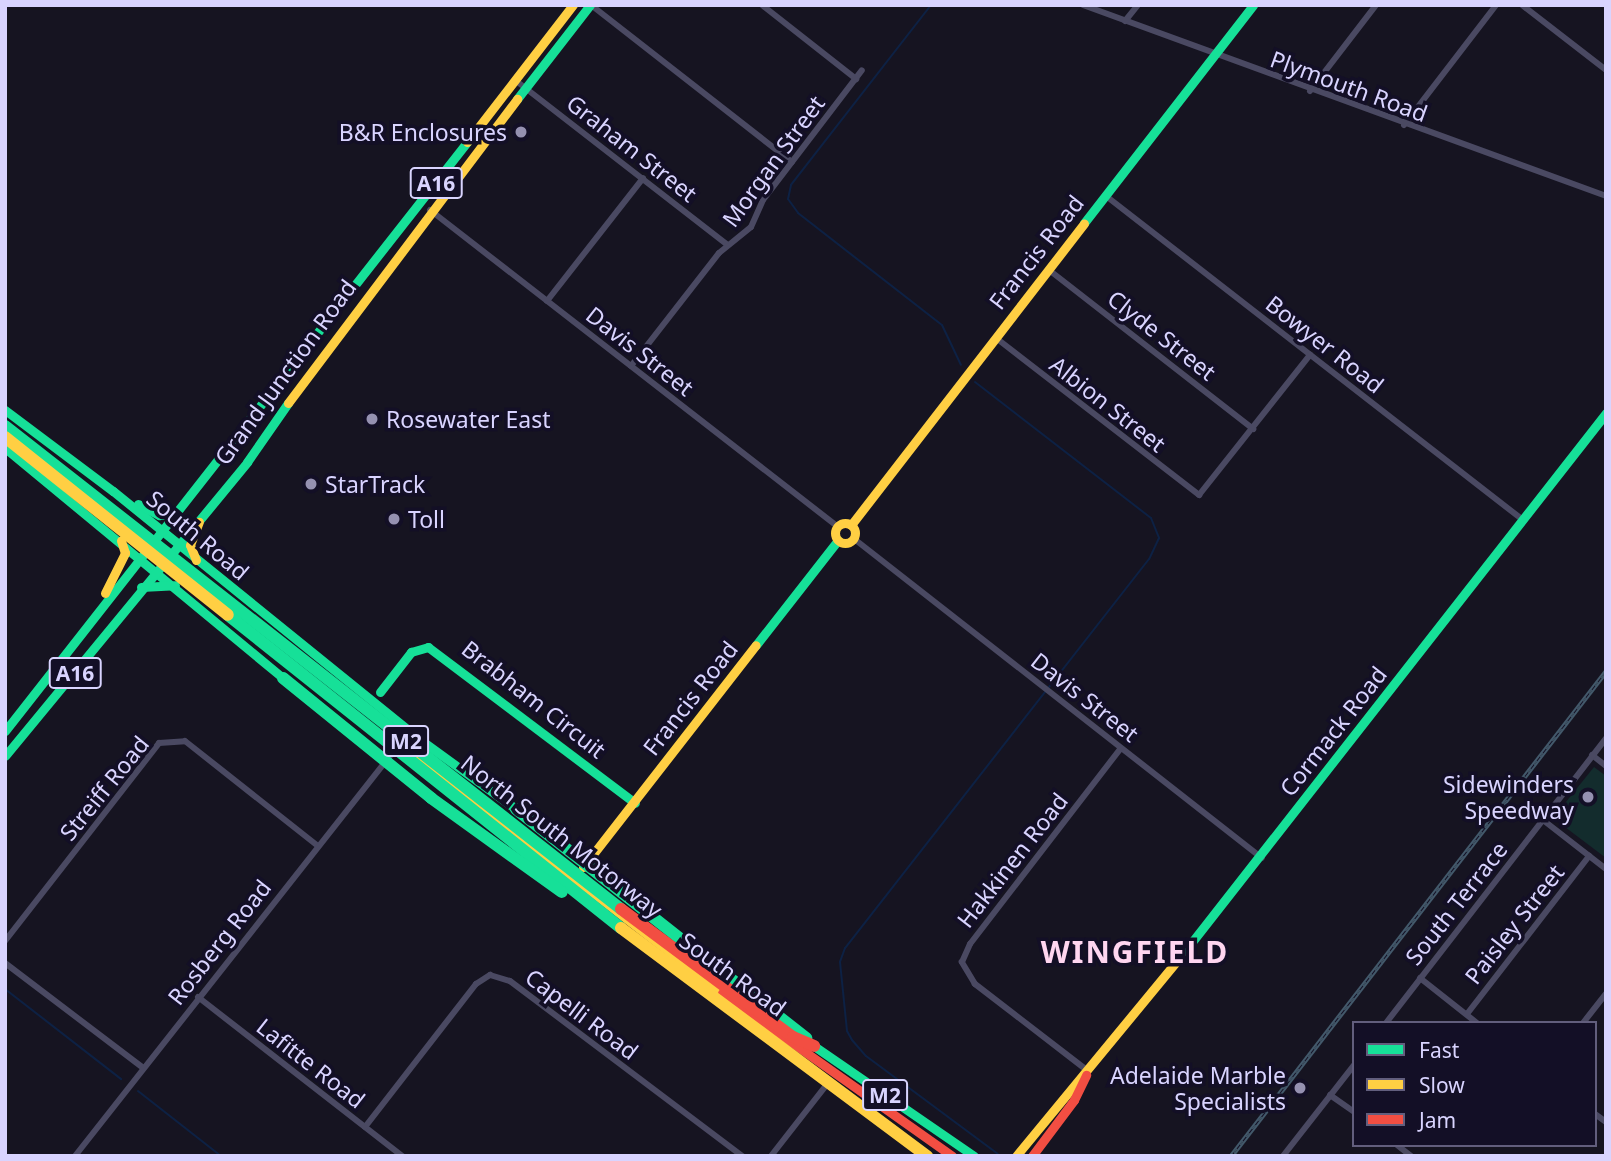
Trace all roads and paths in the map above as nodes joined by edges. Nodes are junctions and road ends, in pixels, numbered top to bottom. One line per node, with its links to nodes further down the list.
1 (573, 5): 15 (main road, Grand Junction Road / A16)
2 (591, 5): 15 (main road, Grand Junction Road / A16); 18 (street)
3 (761, 5): 14 (street)
4 (1083, 5): 10 (street, Plymouth Road)
5 (1138, 5): 10 (street)
6 (1254, 5): 11 (main road, Francis Road)
7 (1376, 5): 16 (street)
8 (1496, 5): 17 (street)
9 (1522, 5): 13 (street)
10 (1125, 21): 11 (street, Plymouth Road)
11 (1215, 55): 16 (street, Plymouth Road); 21 (main road, Francis Road)
12 (862, 70): 14 (street, Morgan Street)
13 (1606, 70)
14 (856, 79): 18 (street, Morgan Street)
15 (521, 84): 19 (street, Graham Street); 22 (main road, Grand Junction Road / A16)
16 (1310, 92): 17 (street, Plymouth Road)
17 (1404, 125): 20 (street, Plymouth Road)
18 (792, 162): 23 (street, Morgan Street)
19 (643, 178): 23 (street, Graham Street); 25 (street)
20 (1606, 195)
21 (1106, 196): 24 (main road, Francis Road); 27 (street, Bowyer Road)
22 (426, 207): 25 (street, Davis Street); 37 (main road, Grand Junction Road / A16); 38 (main road, Grand Junction Road / A16)
23 (728, 245): 28 (street, Morgan Street)
24 (1049, 270): 26 (main road, Francis Road); 32 (street, Clyde Street)
25 (547, 301): 28 (street, Davis Street)
26 (996, 338): 32 (street, Albion Street); 42 (main road, Francis Road)
27 (1310, 355): 32 (street); 39 (street, Bowyer Road)
28 (631, 366): 40 (street, Davis Street)
29 (5, 410): 35 (main road, South Road)
30 (1606, 413): 39 (main road, Cormack Road)
31 (5, 426): 79 (main road, North South Motorway / M2, bridge)
32 (1253, 429)
33 (5, 437): 69 (main road, North South Motorway / M2, bridge)
34 (5, 448): 43 (main road)
35 (113, 491): 36 (main road, South Road); 37 (main road)
36 (136, 511): 41 (main road, South Road); 43 (main road)
37 (173, 514): 41 (main road, Grand Junction Road / A16)
38 (201, 515): 45 (main road, Grand Junction Road / A16); 47 (main road)
39 (1523, 520): 66 (main road, Cormack Road)
40 (837, 526): 42 (main road); 44 (main road)
41 (160, 530): 45 (main road, South Road); 46 (main road, Grand Junction Road / A16)
42 (852, 531): 44 (main road); 57 (street, Davis Street)
43 (119, 538): 46 (main road); 51 (main road)
44 (838, 540): 62 (main road, Francis Road)
45 (176, 544): 47 (main road, South Road); 48 (main road, Grand Junction Road / A16)
46 (140, 556): 48 (main road); 51 (main road, Grand Junction Road / A16)
47 (201, 566): 53 (main road, South Road)
48 (156, 569): 49 (main road); 50 (main road, Grand Junction Road / A16)
49 (175, 585): 50 (main road); 69 (main road, bridge)
50 (141, 587): 60 (main road, Grand Junction Road / A16)
51 (101, 607): 55 (main road, Grand Junction Road / A16)
52 (380, 692): 53 (main road); 54 (main road); 62 (main road, Brabham Circuit)
53 (363, 693): 54 (main road, South Road)
54 (381, 707): 79 (main road, South Road, bridge)
55 (5, 732)
56 (1606, 738): 59 (street, South Terrace)
57 (1121, 748): 66 (street, Davis Street); 82 (street, Hakkinen Road)
58 (393, 752): 64 (street, Rosberg Road); 68 (main road, South Road)
59 (1592, 755): 61 (street); 63 (street, South Terrace)
60 (5, 756)
61 (1606, 766)
62 (635, 803): 68 (main road, Francis Road)
63 (1543, 820): 65 (street); 72 (street, South Terrace)
64 (318, 846): 70 (street, Streiff Road); 74 (street, Rosberg Road)
65 (1589, 856): 67 (street); 75 (street, Paisley Street)
66 (1262, 858): 82 (main road, Cormack Road)
67 (1606, 869)
68 (573, 880): 83 (main road, South Road)
69 (602, 914): 92 (main road, North South Motorway / M2, bridge)
70 (5, 941)
71 (5, 963): 80 (street)
72 (1420, 978): 75 (street); 76 (street, South Terrace)
73 (1606, 994): 78 (street)
74 (198, 997): 80 (street, Rosberg Road); 86 (street, Lafitte Road)
75 (1467, 1014): 77 (street)
76 (1388, 1021)
77 (1475, 1021)
78 (1585, 1021)
79 (814, 1046): 94 (main road, North South Motorway / M2)
80 (142, 1068): 88 (street, Rosberg Road)
81 (1352, 1068): 84 (street)
82 (1088, 1071): 87 (main road, Cormack Road); 95 (main road, Cormack Road)
83 (835, 1073): 91 (street); 93 (main road, South Road)
84 (1331, 1095): 85 (street); 96 (street)
85 (1352, 1111)
86 (365, 1127): 89 (street, Lafitte Road); 90 (street, Capelli Road)
87 (1033, 1155)
88 (75, 1156)
89 (402, 1156)
90 (742, 1156)
91 (771, 1156)
92 (927, 1156)
93 (952, 1156)
94 (974, 1156)
95 (1016, 1156)
96 (1283, 1156)

